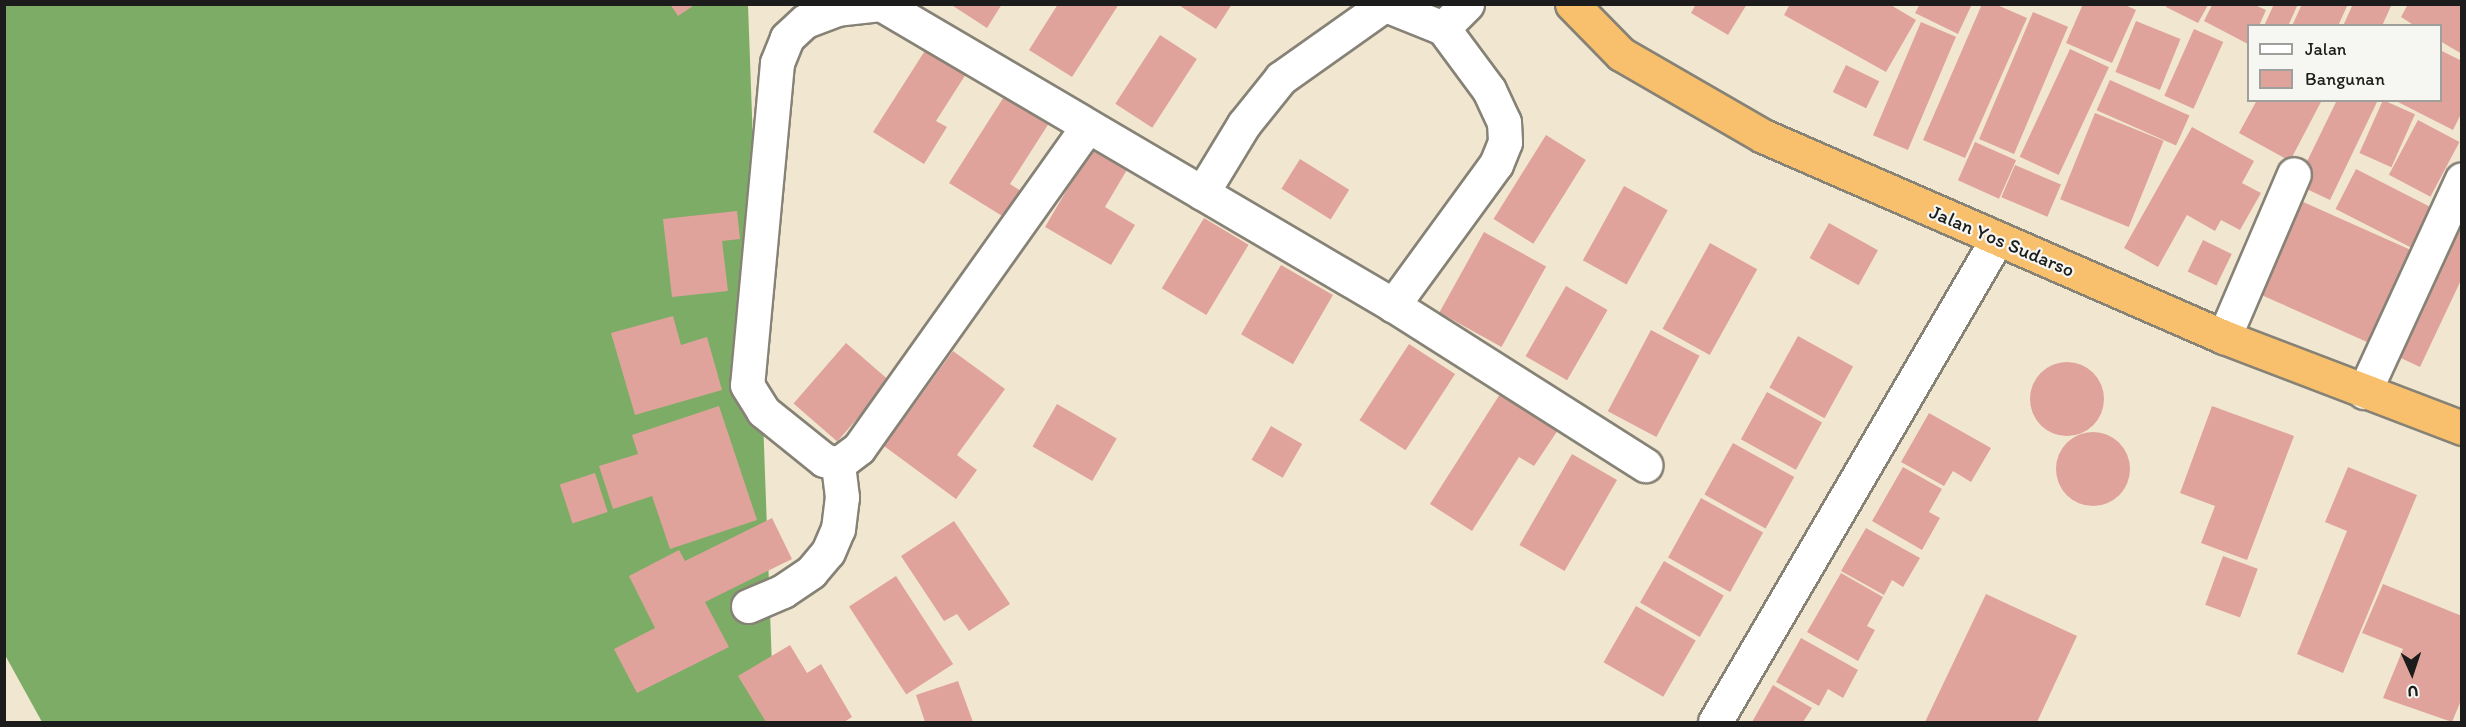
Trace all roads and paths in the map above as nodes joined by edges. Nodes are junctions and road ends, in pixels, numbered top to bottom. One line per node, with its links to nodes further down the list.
1 (880, 4): 6 (street); 15 (street)
2 (1467, 4): 5 (street)
3 (1572, 4): 10 (highway, Jalan Yos Sudarso)
4 (1383, 5): 5 (street); 9 (street)
5 (1443, 28): 11 (street)
6 (1088, 126): 9 (street); 15 (street)
7 (2294, 174): 12 (street)
8 (2462, 179): 13 (street)
9 (1202, 193): 11 (street)
10 (1997, 239): 12 (highway, Jalan Yos Sudarso); 18 (street)
11 (1393, 305): 16 (street)
12 (2224, 337): 13 (highway, Jalan Yos Sudarso)
13 (2364, 392): 14 (highway, Jalan Yos Sudarso)
14 (2462, 428)
15 (838, 464): 17 (street)
16 (1644, 465)
17 (748, 606)
18 (1714, 723)

